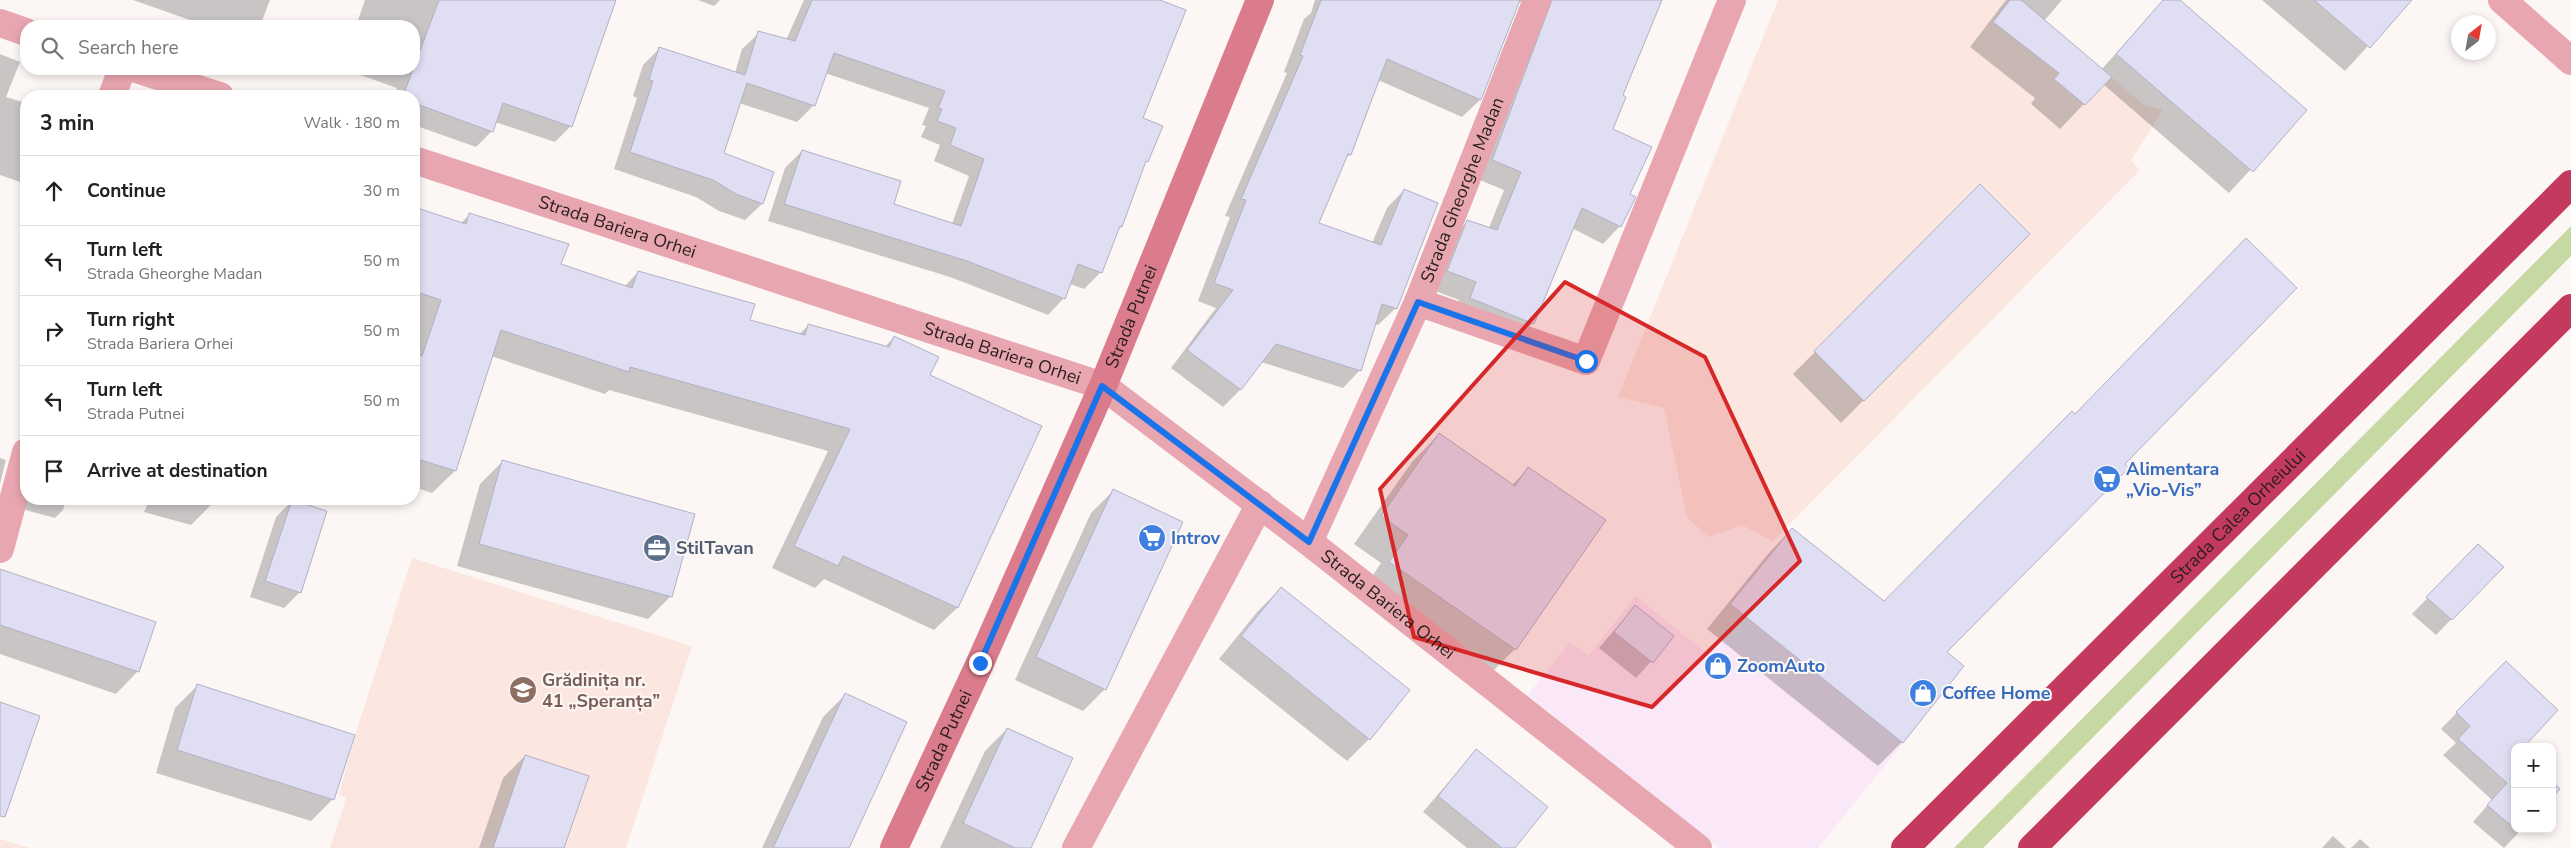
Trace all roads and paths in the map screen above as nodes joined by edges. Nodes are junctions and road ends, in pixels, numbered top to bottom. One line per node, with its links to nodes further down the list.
1 (1260, 0): 16 (street, Strada Putnei)
2 (1537, 0): 14 (street, Strada Gheorghe Madan)
3 (1732, 0): 14 (street)
4 (2502, 0): 7 (street)
5 (0, 23): 6 (street)
6 (20, 30)
7 (2571, 61)
8 (120, 75): 10 (street)
9 (155, 75): 11 (street)
10 (114, 90)
11 (201, 90)
12 (420, 162): 16 (street, Strada Bariera Orhei)
13 (2571, 184): 24 (highway, Strada Calea Orheiului)
14 (1418, 302): 19 (street, Strada Gheorghe Madan)
15 (2570, 311): 25 (highway)
16 (1102, 386): 18 (street, Strada Bariera Orhei); 21 (street, Strada Putnei)
17 (20, 474): 20 (street)
18 (1260, 504): 19 (street, Strada Bariera Orhei); 22 (street)
19 (1309, 542): 23 (street, Strada Bariera Orhei)
20 (0, 549)
21 (894, 848)
22 (1076, 848)
23 (1698, 848)
24 (1905, 848)
25 (2032, 848)

